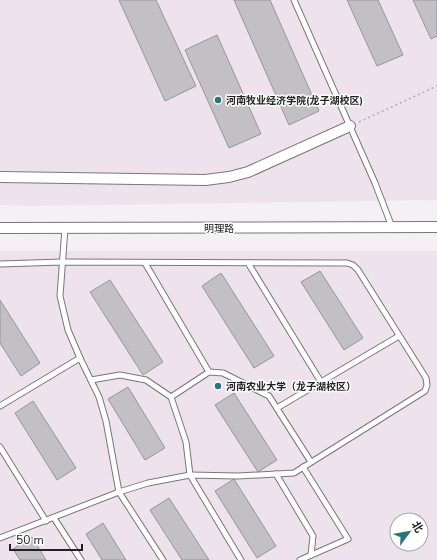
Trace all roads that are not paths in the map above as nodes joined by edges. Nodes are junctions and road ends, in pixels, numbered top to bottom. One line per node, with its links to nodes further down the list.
1 (294, 0): 2 (lane)
2 (350, 126): 3 (street); 7 (lane)
3 (0, 177)
4 (437, 227): 7 (street, 明理路)
5 (0, 228): 6 (street, 明理路)
6 (65, 228): 7 (street, 明理路); 8 (lane)
7 (392, 228)
8 (62, 262): 9 (lane); 11 (lane); 13 (lane)
9 (145, 263): 10 (lane); 14 (lane)
10 (248, 263): 12 (lane); 16 (lane)
11 (0, 264)
12 (399, 336): 16 (lane); 21 (lane)
13 (80, 358): 15 (lane); 18 (lane)
14 (209, 372): 17 (lane); 19 (lane)
15 (91, 380): 17 (lane); 25 (lane)
16 (322, 382): 19 (lane)
17 (170, 397): 24 (lane)
18 (0, 406)
19 (278, 408): 21 (lane)
20 (0, 447): 27 (lane)
21 (311, 462): 22 (lane)
22 (303, 467): 23 (lane); 29 (lane)
23 (276, 474): 24 (lane); 29 (lane)
24 (190, 475): 25 (lane); 32 (lane)
25 (119, 492): 26 (lane); 31 (lane)
26 (54, 518): 27 (lane); 30 (lane)
27 (46, 521): 28 (lane)
28 (0, 538)
29 (311, 555): 33 (lane)
30 (81, 560)
31 (163, 560)
32 (241, 560)
33 (300, 560)

